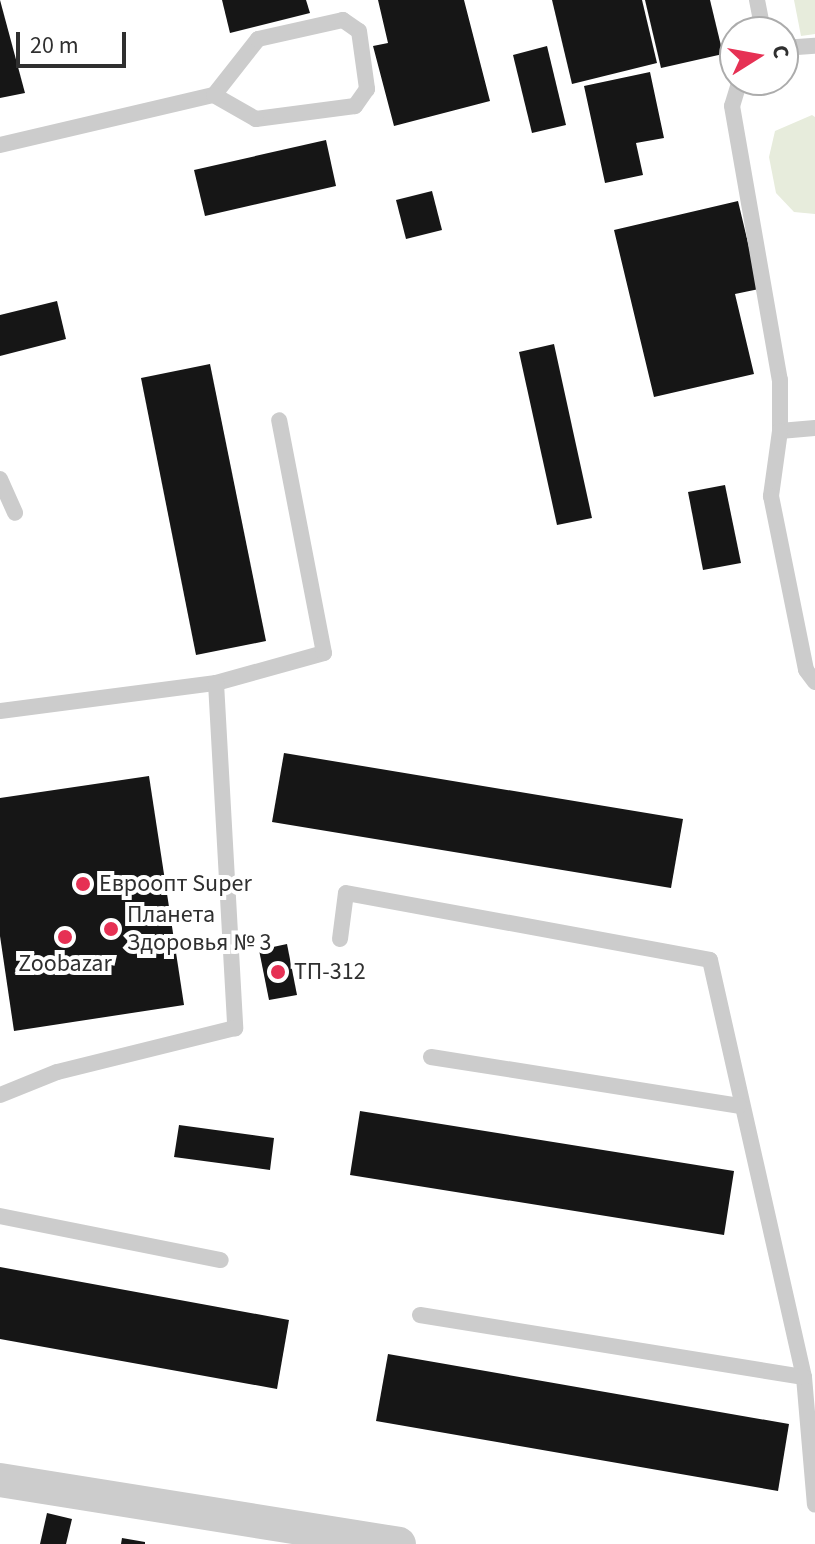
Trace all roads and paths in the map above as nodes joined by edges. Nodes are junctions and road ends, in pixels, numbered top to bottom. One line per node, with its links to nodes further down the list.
1 (214, 95): 1 (lane); 3 (lane)
2 (735, 96): 6 (lane)
3 (0, 145)
4 (279, 420): 10 (lane)
5 (815, 428): 6 (lane)
6 (780, 431): 9 (lane)
7 (0, 479): 8 (lane)
8 (15, 513)
9 (815, 682)
10 (216, 683): 11 (lane); 14 (lane)
11 (0, 711)
12 (340, 939): 15 (lane)
13 (431, 1057): 15 (lane)
14 (0, 1095)
15 (739, 1106): 19 (lane)
16 (0, 1216): 17 (lane)
17 (221, 1260)
18 (420, 1315): 19 (lane)
19 (804, 1377): 21 (lane)
20 (0, 1480): 22 (street)
21 (815, 1505)
22 (399, 1544)

